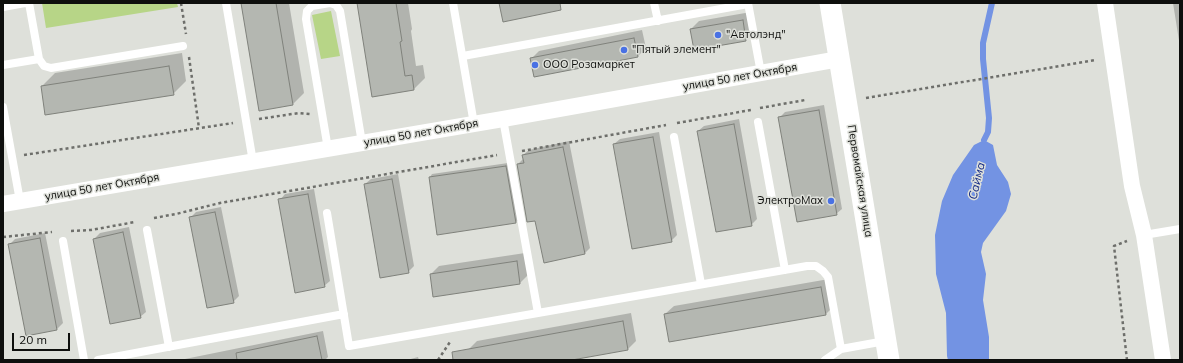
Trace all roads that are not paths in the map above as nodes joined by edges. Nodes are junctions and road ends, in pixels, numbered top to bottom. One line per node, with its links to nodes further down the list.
1 (24, 3): 9 (lane)
2 (29, 3): 13 (lane)
3 (226, 3): 24 (lane)
4 (453, 3): 12 (lane)
5 (654, 3): 10 (lane)
6 (830, 3): 14 (street, Первомайская улица)
7 (1105, 3): 30 (street)
8 (748, 4): 10 (lane); 16 (lane)
9 (3, 7)
10 (658, 21): 12 (lane)
11 (185, 48): 13 (lane)
12 (462, 56): 20 (lane)
13 (39, 59): 15 (lane)
14 (839, 59): 16 (street, улица 50 лет Октября); 38 (street, Первомайская улица)
15 (3, 65)
16 (761, 73): 18 (street, улица 50 лет Октября)
17 (3, 106): 25 (lane)
18 (503, 119): 20 (street, улица 50 лет Октября); 34 (lane)
19 (758, 122): 32 (lane)
20 (474, 124): 22 (street, улица 50 лет Октября)
21 (674, 137): 33 (lane)
22 (362, 143): 23 (street, улица 50 лет Октября); 23 (lane)
23 (328, 149): 24 (street, улица 50 лет Октября)
24 (253, 162): 25 (street, улица 50 лет Октября)
25 (20, 201): 26 (street, улица 50 лет Октября)
26 (3, 204)
27 (327, 213): 35 (lane)
28 (147, 230): 36 (lane)
29 (1180, 230): 30 (lane)
30 (1144, 235): 42 (street)
31 (63, 241): 39 (lane)
32 (785, 270): 33 (lane); 37 (lane)
33 (701, 284): 34 (lane)
34 (538, 313): 35 (lane)
35 (344, 314): 36 (lane)
36 (169, 347): 40 (lane)
37 (841, 349): 38 (lane); 41 (lane)
38 (888, 350)
39 (84, 360)
40 (98, 360)
41 (825, 360)
42 (1163, 360)

